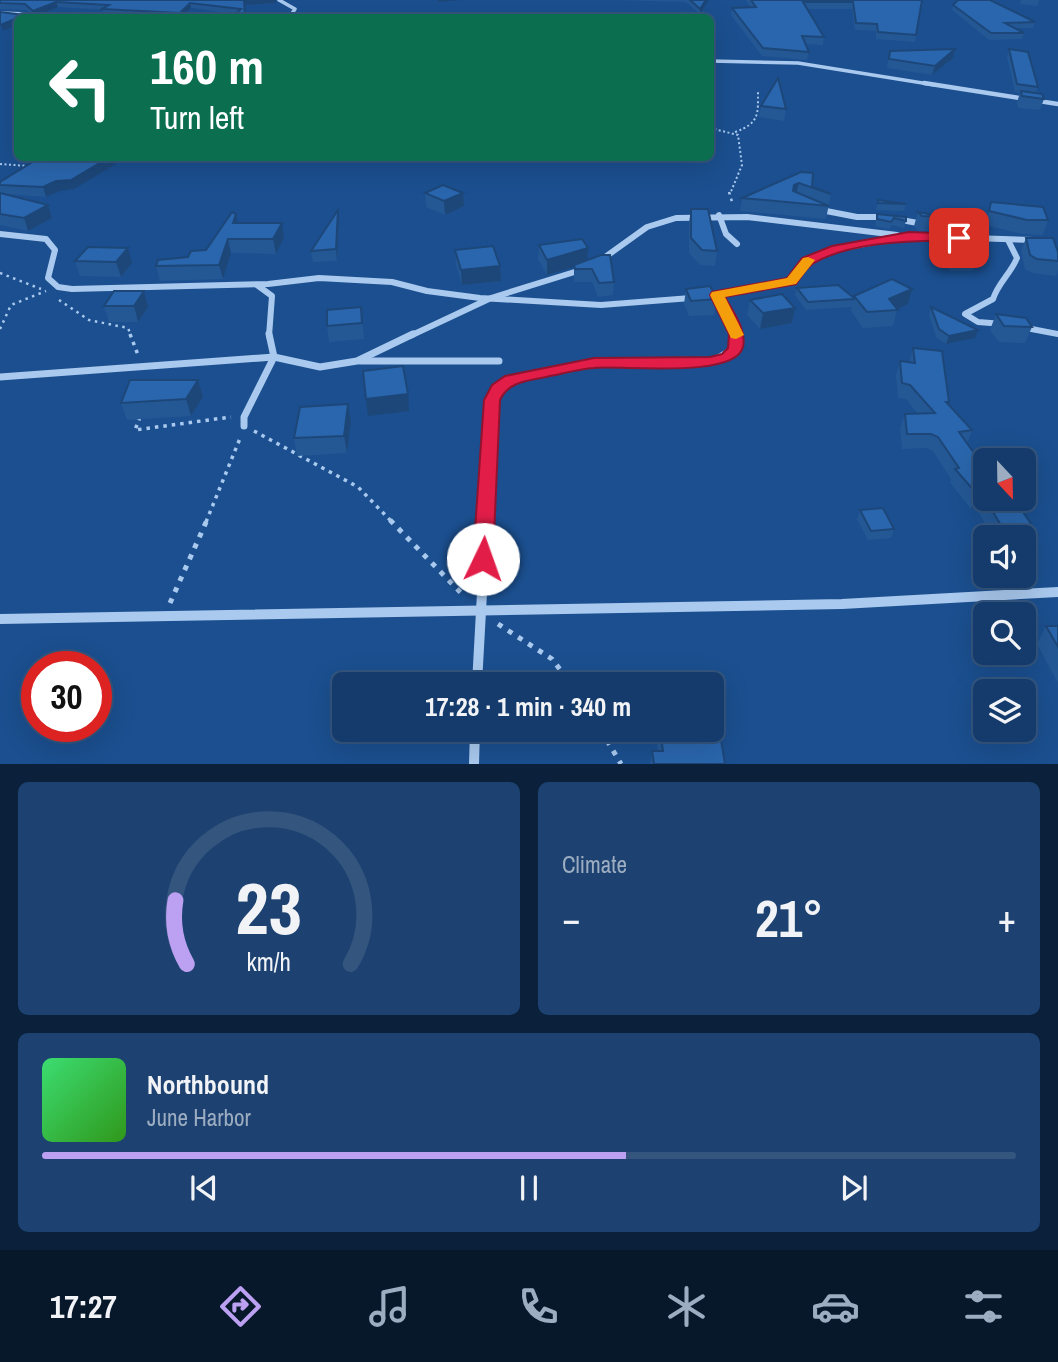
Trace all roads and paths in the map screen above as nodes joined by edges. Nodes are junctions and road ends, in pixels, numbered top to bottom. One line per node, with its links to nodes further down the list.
1 (279, 0): 4 (street)
2 (0, 13): 3 (street)
3 (27, 14)
4 (292, 14)
5 (714, 61): 7 (street)
6 (758, 90): 9 (path)
7 (1058, 104)
8 (714, 129): 9 (path)
9 (735, 132): 13 (path)
10 (0, 164): 11 (path)
11 (32, 166)
12 (811, 209): 16 (street)
13 (722, 215): 15 (street); 19 (street); 23 (street)
14 (0, 234): 21 (street)
15 (909, 236): 16 (street); 22 (street)
16 (984, 239): 17 (street)
17 (1009, 240): 18 (street); 25 (street)
18 (1047, 241)
19 (737, 244)
20 (257, 285): 21 (street); 23 (street); 26 (street)
21 (58, 287): 24 (path)
22 (717, 295): 23 (street); 33 (street)
23 (491, 298): 27 (street)
24 (0, 330)
25 (1058, 334)
26 (274, 357): 27 (street); 29 (street); 30 (street)
27 (356, 361): 28 (street)
28 (499, 361)
29 (0, 377)
30 (244, 426): 32 (path); 33 (path)
31 (1058, 592): 33 (street)
32 (169, 607)
33 (480, 612): 34 (street); 35 (street); 36 (path)
34 (0, 619)
35 (478, 672)
36 (562, 672)
37 (475, 742): 39 (street)
38 (608, 742): 40 (path)
39 (474, 764)
40 (621, 764)

